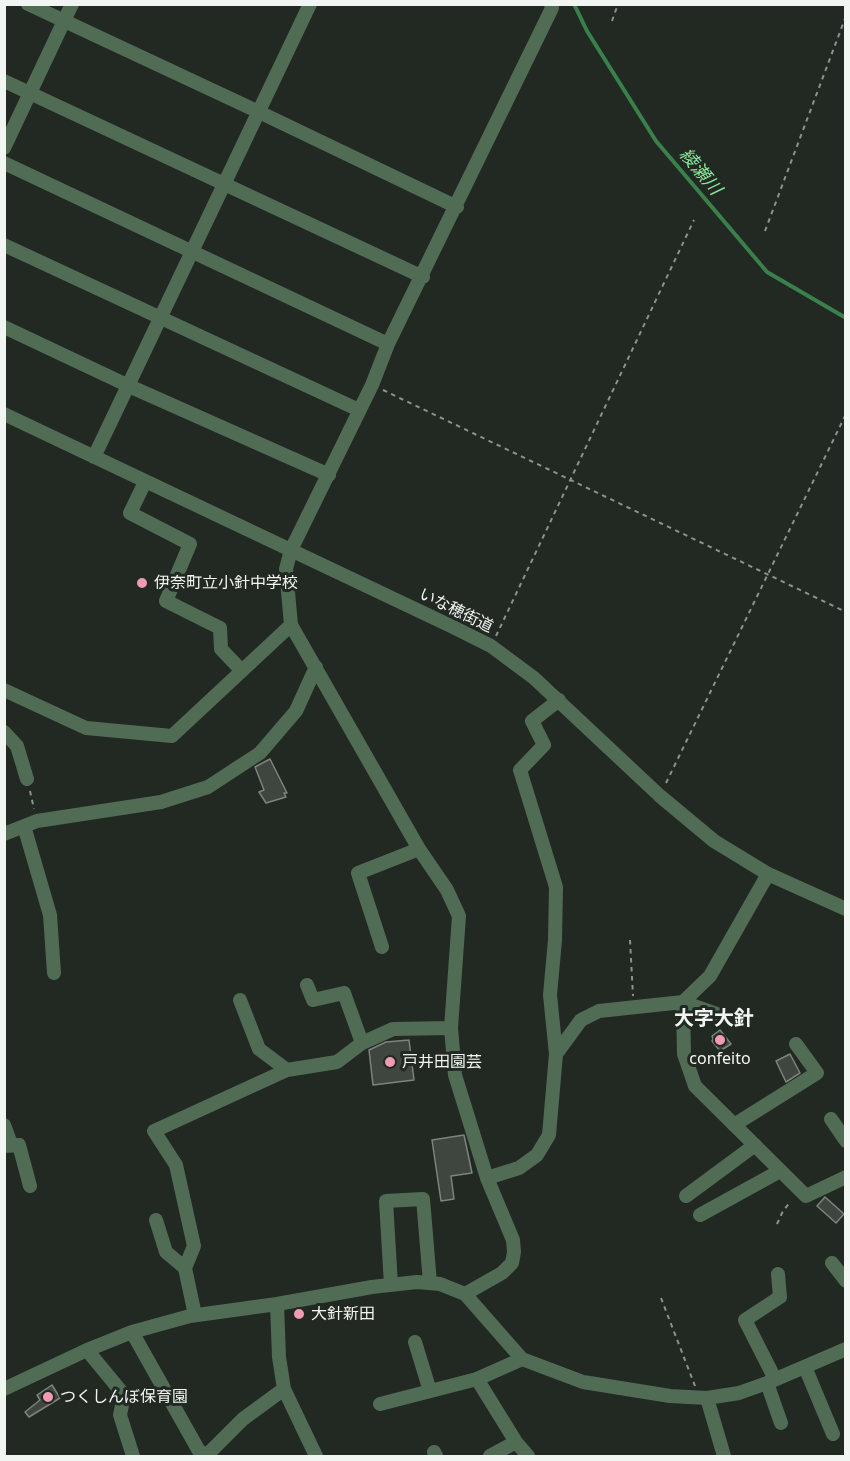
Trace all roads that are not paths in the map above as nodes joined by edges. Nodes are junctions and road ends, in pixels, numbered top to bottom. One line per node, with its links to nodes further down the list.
1 (28, 4): 5 (street)
2 (72, 4): 5 (street)
3 (310, 4): 8 (street)
4 (551, 4): 12 (street)
5 (65, 22): 7 (street); 8 (street)
6 (4, 81): 7 (street)
7 (30, 93): 9 (street); 11 (street)
8 (259, 112): 11 (street); 12 (street)
9 (4, 148)
10 (4, 163): 14 (street)
11 (225, 183): 14 (street); 15 (street)
12 (457, 207): 15 (street)
13 (4, 245): 16 (street)
14 (192, 250): 16 (street); 18 (street)
15 (423, 277): 18 (street)
16 (161, 317): 19 (street); 20 (street)
17 (4, 327): 19 (street)
18 (388, 344): 20 (street)
19 (129, 386): 22 (street); 23 (street)
20 (360, 410): 23 (street)
21 (4, 414): 22 (street, いな穂街道)
22 (94, 457): 24 (street, いな穂街道)
23 (328, 475): 25 (street)
24 (145, 482): 25 (street, いな穂街道); 28 (street)
25 (291, 550): 26 (street); 30 (street, いな穂街道)
26 (291, 626): 27 (street); 28 (street)
27 (315, 667): 34 (street); 35 (street)
28 (242, 671): 29 (street)
29 (4, 690)
30 (559, 700): 36 (street, いな穂街道); 47 (street)
31 (4, 732): 32 (street)
32 (27, 779)
33 (4, 821): 34 (street)
34 (21, 827): 39 (street)
35 (419, 849): 38 (street); 44 (street)
36 (768, 874): 37 (street, いな穂街道); 42 (street)
37 (846, 909)
38 (382, 947)
39 (54, 973)
40 (307, 985): 45 (street)
41 (240, 1000): 48 (street)
42 (683, 1002): 43 (street); 47 (street); 51 (street)
43 (720, 1015)
44 (451, 1028): 45 (street); 57 (street)
45 (362, 1043): 48 (street)
46 (796, 1044): 51 (street)
47 (556, 1054): 57 (street)
48 (287, 1070): 63 (street)
49 (831, 1119): 52 (street)
50 (4, 1125): 53 (street)
51 (734, 1125): 54 (street)
52 (846, 1141)
53 (8, 1145): 58 (street)
54 (755, 1146): 55 (street); 59 (street)
55 (780, 1171): 56 (street); 60 (street)
56 (846, 1177)
57 (487, 1178): 68 (street)
58 (30, 1186)
59 (686, 1196)
60 (700, 1215)
61 (156, 1220): 63 (street)
62 (832, 1263): 65 (street)
63 (185, 1268): 70 (street)
64 (778, 1274): 78 (street)
65 (846, 1281)
66 (430, 1283): 67 (street); 67 (street); 68 (street)
67 (391, 1285): 69 (street)
68 (465, 1294): 75 (street)
69 (277, 1304): 70 (street); 80 (street)
70 (195, 1315): 71 (street)
71 (132, 1332): 74 (street); 88 (street)
72 (415, 1342): 81 (street)
73 (846, 1349): 76 (street)
74 (87, 1350): 79 (street); 87 (street)
75 (522, 1359): 77 (street); 82 (street)
76 (805, 1367): 78 (street); 85 (street)
77 (477, 1379): 81 (street); 86 (street)
78 (771, 1381): 82 (street); 84 (street)
79 (5, 1387)
80 (284, 1389): 88 (street); 89 (street)
81 (430, 1391): 83 (street)
82 (703, 1397): 92 (street)
83 (380, 1404)
84 (782, 1424)
85 (833, 1434)
86 (516, 1442): 90 (street); 91 (street)
87 (133, 1456)
88 (208, 1456)
89 (316, 1456)
90 (490, 1456)
91 (528, 1456)
92 (724, 1456)

